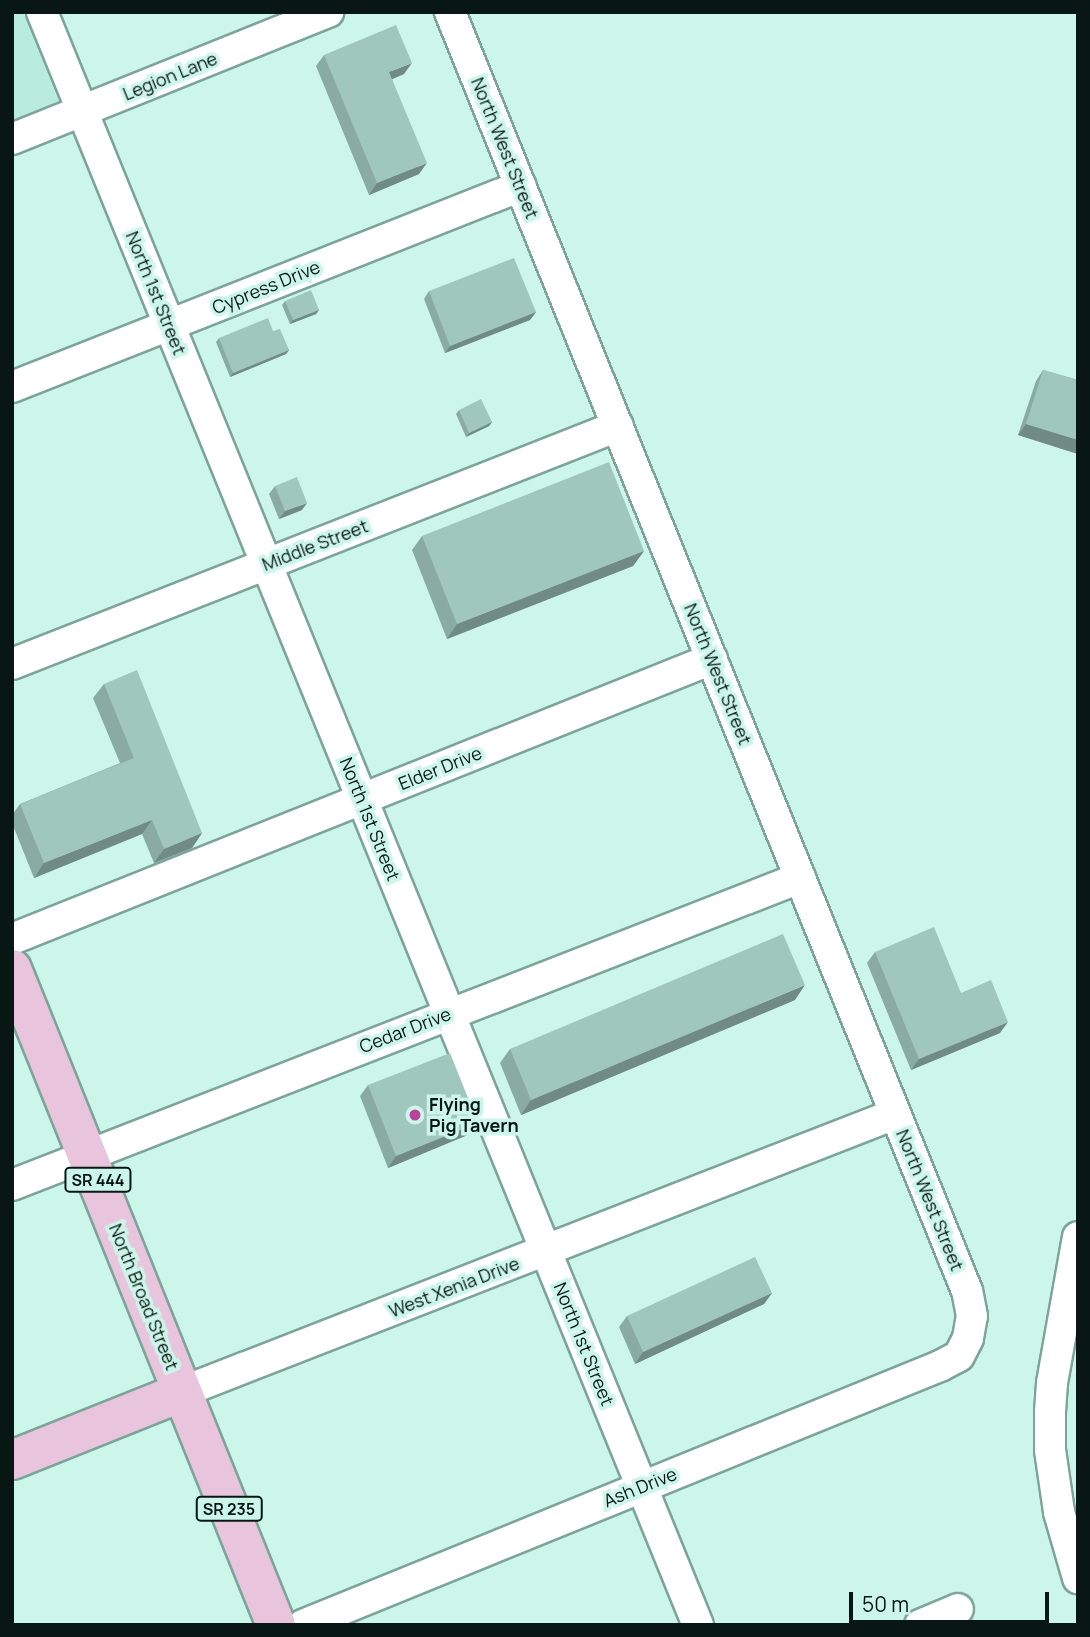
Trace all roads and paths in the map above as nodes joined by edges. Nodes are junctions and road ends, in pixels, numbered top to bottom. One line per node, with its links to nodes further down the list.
1 (42, 12): 4 (street, North 1st Street)
2 (328, 12): 4 (street, Legion Lane)
3 (450, 12): 6 (street, North West Street)
4 (82, 112): 5 (street, Legion Lane); 7 (street, North 1st Street)
5 (12, 139)
6 (521, 186): 7 (street, Cypress Drive); 9 (street, North West Street)
7 (169, 325): 8 (street, Cypress Drive); 10 (street, North 1st Street)
8 (12, 387)
9 (618, 426): 10 (street, Middle Street); 11 (street, North West Street)
10 (266, 564): 12 (street, Middle Street); 13 (street, North 1st Street)
11 (712, 659): 13 (street, Elder Drive); 14 (street, North West Street)
12 (12, 664)
13 (362, 799): 15 (street, Elder Drive); 17 (street, North 1st Street)
14 (800, 878): 17 (street, Cedar Drive); 18 (street, North West Street)
15 (12, 939)
16 (12, 969): 19 (main road, North Broad Street / SR 444)
17 (449, 1013): 19 (street, Cedar Drive); 22 (street, North 1st Street)
18 (895, 1114): 22 (street, West Xenia Drive); 23 (street, North West Street)
19 (88, 1154): 20 (street, Cedar Drive); 24 (main road, North Broad Street / SR 444)
20 (12, 1185)
21 (1078, 1237): 27 (street)
22 (546, 1251): 24 (street, West Xenia Drive); 26 (street, North 1st Street)
23 (968, 1338): 26 (street, Ash Drive)
24 (182, 1392): 25 (main road, West Xenia Drive); 29 (main road, North Broad Street / SR 235)
25 (12, 1460)
26 (642, 1486): 30 (street, Ash Drive); 31 (street, North 1st Street)
27 (1078, 1578)
28 (958, 1609): 32 (street)
29 (275, 1625)
30 (303, 1625)
31 (698, 1625)
32 (920, 1625)

